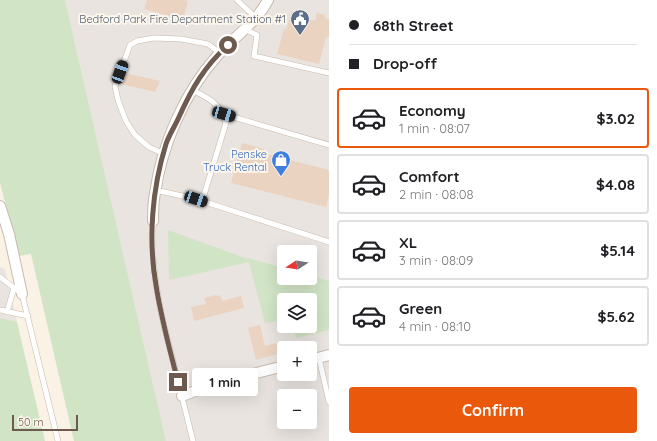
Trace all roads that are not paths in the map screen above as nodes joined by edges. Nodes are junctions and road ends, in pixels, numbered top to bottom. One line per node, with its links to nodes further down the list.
1 (237, 0): 3 (lane)
2 (268, 0): 3 (street)
3 (256, 18): 4 (street)
4 (244, 30): 5 (street); 6 (lane)
5 (220, 53): 7 (street); 10 (lane)
6 (329, 73)
7 (192, 90): 8 (lane); 10 (street)
8 (224, 114): 9 (lane); 12 (lane)
9 (329, 145)
10 (164, 154): 11 (street)
11 (155, 190): 12 (lane); 14 (street)
12 (196, 199): 15 (lane)
13 (0, 206): 17 (street)
14 (153, 221): 25 (lane)
15 (329, 242)
16 (0, 277): 17 (lane)
17 (18, 291): 19 (lane); 20 (lane)
18 (0, 310): 19 (lane)
19 (7, 312): 20 (lane)
20 (28, 316): 27 (lane)
21 (329, 355): 22 (street)
22 (317, 358)
23 (277, 368): 25 (street)
24 (317, 368): 26 (lane)
25 (182, 396): 28 (lane)
26 (329, 402)
27 (58, 441)
28 (193, 441)

